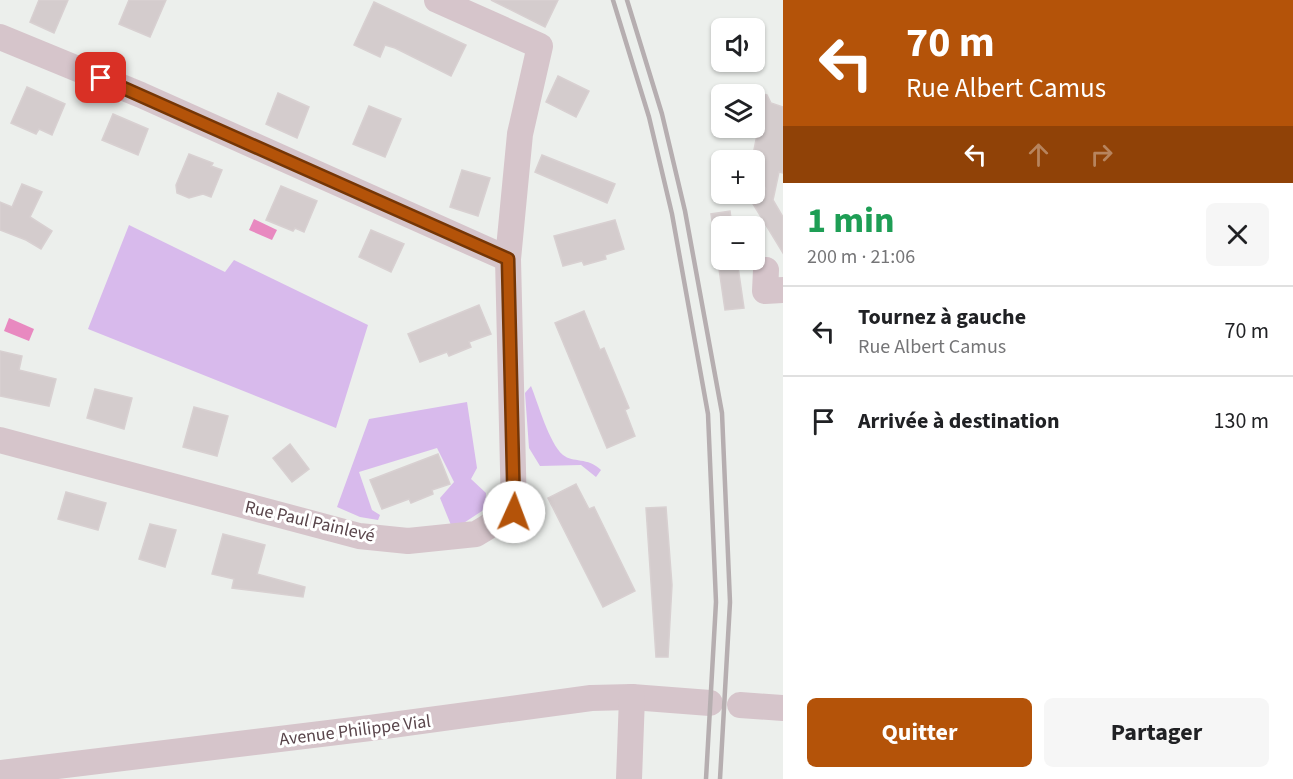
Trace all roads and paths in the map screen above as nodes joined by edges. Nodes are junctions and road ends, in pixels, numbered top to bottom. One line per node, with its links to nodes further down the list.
1 (437, 0): 3 (street, Rue Paul Painlevé)
2 (0, 37): 3 (street)
3 (508, 259): 6 (street, Rue Paul Painlevé)
4 (766, 270): 5 (street)
5 (783, 290)
6 (0, 440)
7 (632, 697): 8 (street, Avenue Philippe Vial); 11 (street, Avenue Philippe Vial); 12 (street)
8 (710, 703)
9 (740, 705): 10 (street)
10 (783, 708)
11 (0, 773)
12 (629, 779)

